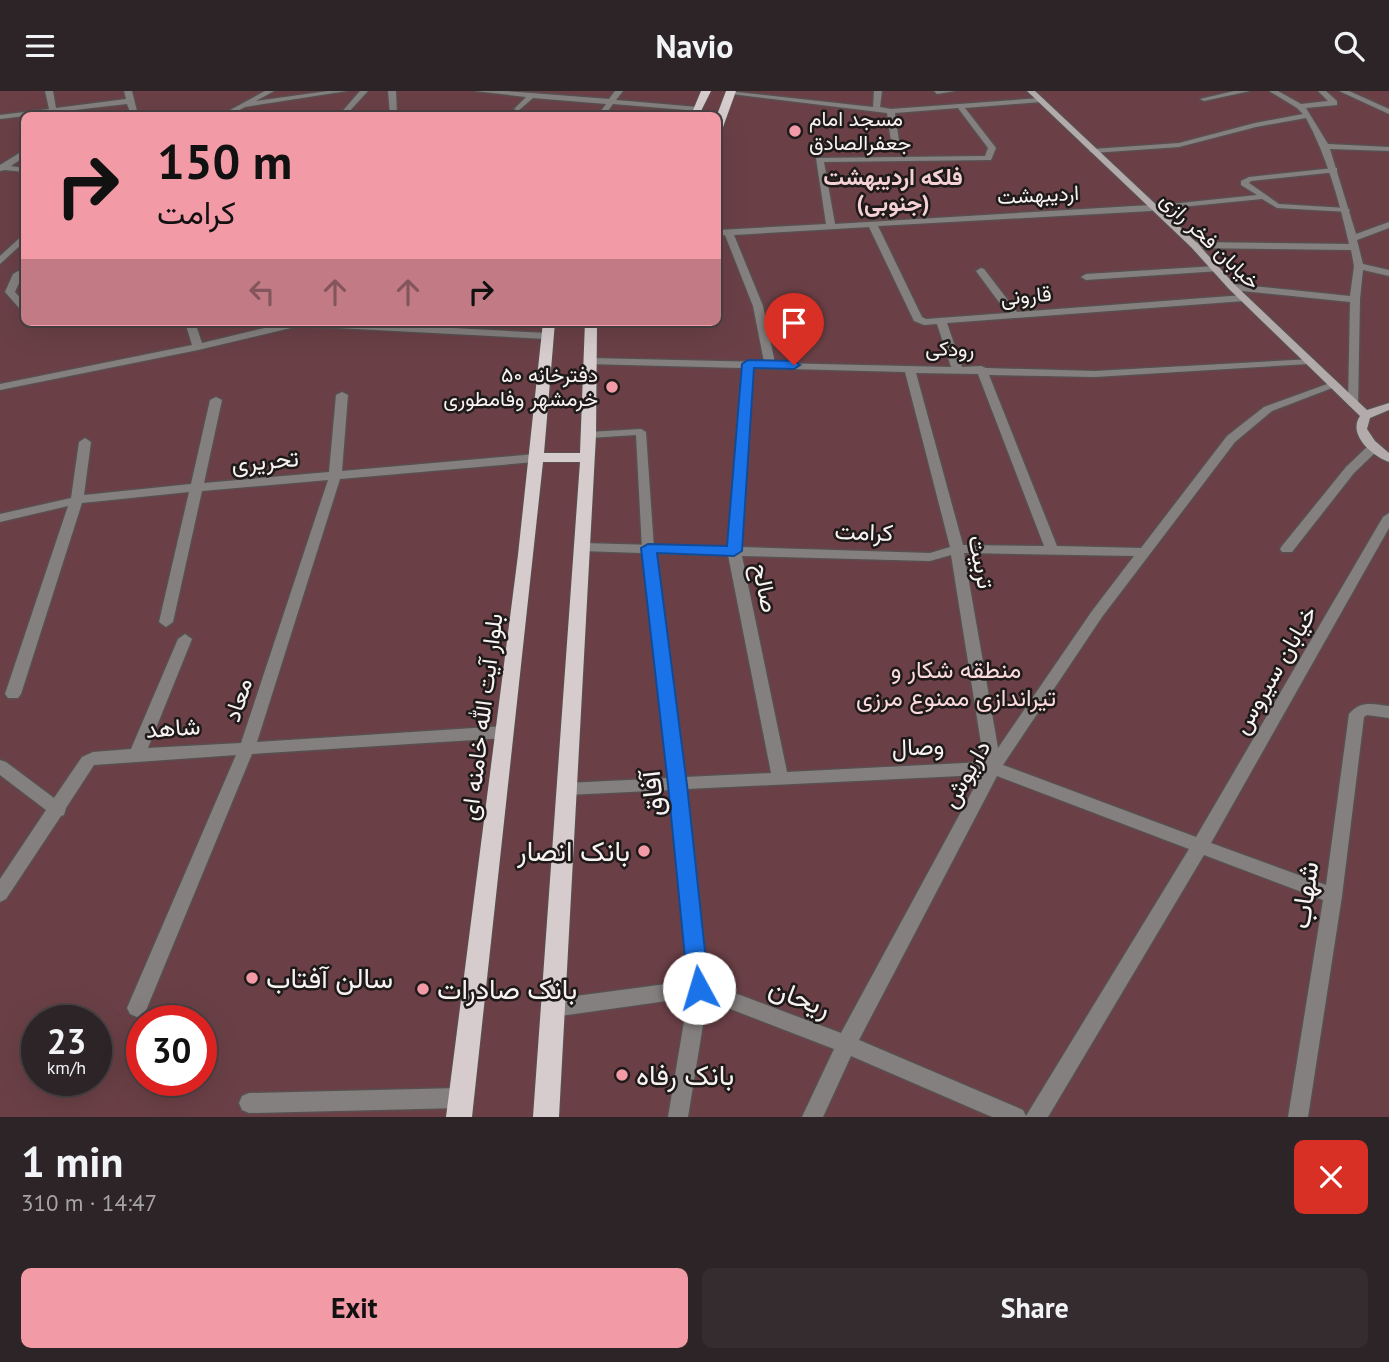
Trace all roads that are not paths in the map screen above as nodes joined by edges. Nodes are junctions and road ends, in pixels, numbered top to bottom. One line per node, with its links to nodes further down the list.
1 (49, 91): 31 (street)
2 (128, 91): 23 (street)
3 (270, 91): 25 (street)
4 (343, 91): 25 (street)
5 (364, 91): 35 (street)
6 (392, 91): 36 (street)
7 (479, 91): 19 (street)
8 (619, 91): 24 (street)
9 (706, 91): 38 (main road)
10 (731, 91): 20 (street); 43 (main road)
11 (878, 91): 29 (street)
12 (951, 91): 18 (street)
13 (1031, 91): 22 (main road, خیابان فخر رازی)
14 (1246, 91): 21 (street)
15 (1273, 91): 27 (street)
16 (1322, 91): 27 (street)
17 (1343, 91): 39 (street)
18 (937, 92)
19 (527, 94): 24 (street); 28 (street)
20 (791, 95): 29 (street)
21 (1204, 99)
22 (1041, 100): 26 (street); 47 (main road, خیابان فخر رازی)
23 (130, 101): 32 (street); 33 (street)
24 (610, 101): 37 (street); 38 (street)
25 (246, 104): 34 (street)
26 (960, 106): 30 (street); 57 (street)
27 (1300, 106): 41 (street)
28 (517, 109)
29 (876, 109): 30 (street)
30 (891, 111): 44 (street)
31 (55, 112)
32 (61, 112)
33 (133, 112)
34 (231, 112)
35 (345, 112)
36 (394, 112)
37 (603, 112)
38 (697, 112)
39 (1389, 112)
40 (21, 115): 42 (street)
41 (1308, 115): 45 (street); 47 (street)
42 (0, 117)
43 (721, 119)
44 (895, 141)
45 (1325, 146): 46 (street); 51 (street)
46 (1389, 149)
47 (1093, 151): 53 (main road, خیابان فخر رازی)
48 (21, 156): 49 (street)
49 (2, 168): 50 (street)
50 (21, 170)
51 (1334, 170): 52 (lane); 54 (street)
52 (1262, 197): 53 (lane); 54 (lane)
53 (1152, 208): 55 (street, اردیبهشت); 61 (main road, خیابان فخر رازی)
54 (1346, 210): 60 (street)
55 (872, 224): 57 (street, اردیبهشت); 74 (street, قارونی)
56 (1389, 225): 60 (street)
57 (831, 227): 58 (street, اردیبهشت)
58 (723, 233): 84 (street)
59 (21, 240): 62 (street)
60 (1353, 243): 61 (street); 63 (street)
61 (1194, 245): 64 (main road, خیابان فخر رازی)
62 (0, 261)
63 (1359, 266): 66 (street); 71 (street)
64 (1216, 269): 68 (street); 69 (main road, خیابان فخر رازی)
65 (981, 271): 73 (street)
66 (1389, 273)
67 (17, 274): 72 (street)
68 (1086, 277)
69 (1232, 287): 70 (main road, خیابان فخر رازی); 71 (street)
70 (1244, 298): 73 (street, قارونی); 82 (main road, خیابان فخر رازی)
71 (1355, 299): 92 (street)
72 (21, 304)
73 (1016, 316): 74 (street, قارونی)
74 (941, 322): 86 (street)
75 (191, 326): 80 (street)
76 (286, 326): 80 (street)
77 (424, 326): 79 (street)
78 (591, 326): 81 (main road)
79 (548, 329): 100 (main road, بلوار آیت الله خامنه ای)
80 (198, 347): 89 (street)
81 (589, 361): 83 (street, رودکی); 95 (main road)
82 (1309, 361): 87 (street, رودکی); 88 (main road, خیابان فخر رازی)
83 (748, 364): 84 (street, رودکی); 111 (street, صالح)
84 (770, 365): 85 (street, رودکی)
85 (909, 367): 86 (street, رودکی); 108 (street, تربیت)
86 (957, 369): 87 (street, رودکی)
87 (981, 369): 110 (street)
88 (1334, 385): 92 (main road, خیابان فخر رازی); 112 (street, داریوش)
89 (0, 387)
90 (342, 395): 101 (street, معاد)
91 (216, 400): 102 (street)
92 (1354, 405): 94 (main road, خیابان فخر رازی)
93 (1389, 406): 94 (main road)
94 (1365, 415): 97 (main road)
95 (589, 435): 98 (main road); 107 (lane)
96 (85, 442): 103 (street)
97 (1374, 447): 99 (main road); 109 (street)
98 (586, 457): 100 (main road); 106 (main road)
99 (1389, 457)
100 (535, 459): 101 (street, تحریری); 117 (main road, بلوار آیت الله خامنه ای)
101 (335, 476): 102 (street, تحریری); 118 (street, معاد)
102 (196, 488): 103 (street, تحریری); 113 (street)
103 (77, 499): 105 (street, تحریری); 115 (street)
104 (1389, 517): 126 (street, خیابان سیروس)
105 (0, 518)
106 (582, 547): 107 (street, کرامت); 124 (main road)
107 (648, 548): 111 (street, کرامت); 123 (street, آفاق)
108 (957, 549): 110 (street, کرامت); 111 (street, کرامت); 121 (street, تربیت)
109 (1287, 549)
110 (1052, 550): 112 (street, کرامت)
111 (734, 551): 122 (street, صالح)
112 (1145, 552): 121 (street, داریوش)
113 (166, 622)
114 (185, 639): 119 (street)
115 (13, 694)
116 (1389, 712): 128 (street, شهاب)
117 (505, 732): 118 (street, شاهد); 134 (main road, بلوار آیت الله خامنه ای)
118 (247, 748): 119 (street, شاهد); 130 (street, معاد)
119 (138, 755): 125 (street, شاهد)
120 (0, 766): 125 (street)
121 (993, 768): 122 (street, وصال); 126 (street, وصال); 132 (street, داریوش)
122 (780, 777): 123 (street, وصال)
123 (678, 785): 124 (street, وصال); 129 (street, آفاق)
124 (567, 789): 131 (main road)
125 (58, 810): 127 (street, شاهد)
126 (1200, 846): 128 (street, وصال); 139 (street, خیابان سیروس)
127 (0, 894)
128 (1333, 896): 140 (street, شهاب)
129 (699, 988): 131 (street, ریحان); 132 (street, ریحان); 136 (street, آفاق)
130 (138, 1005)
131 (553, 1008): 135 (main road)
132 (846, 1044): 137 (street, داریوش); 138 (street, ریحان)
133 (249, 1103): 134 (street)
134 (460, 1108)
135 (546, 1117)
136 (678, 1117)
137 (812, 1117)
138 (1016, 1117)
139 (1037, 1117)
140 (1298, 1117)

